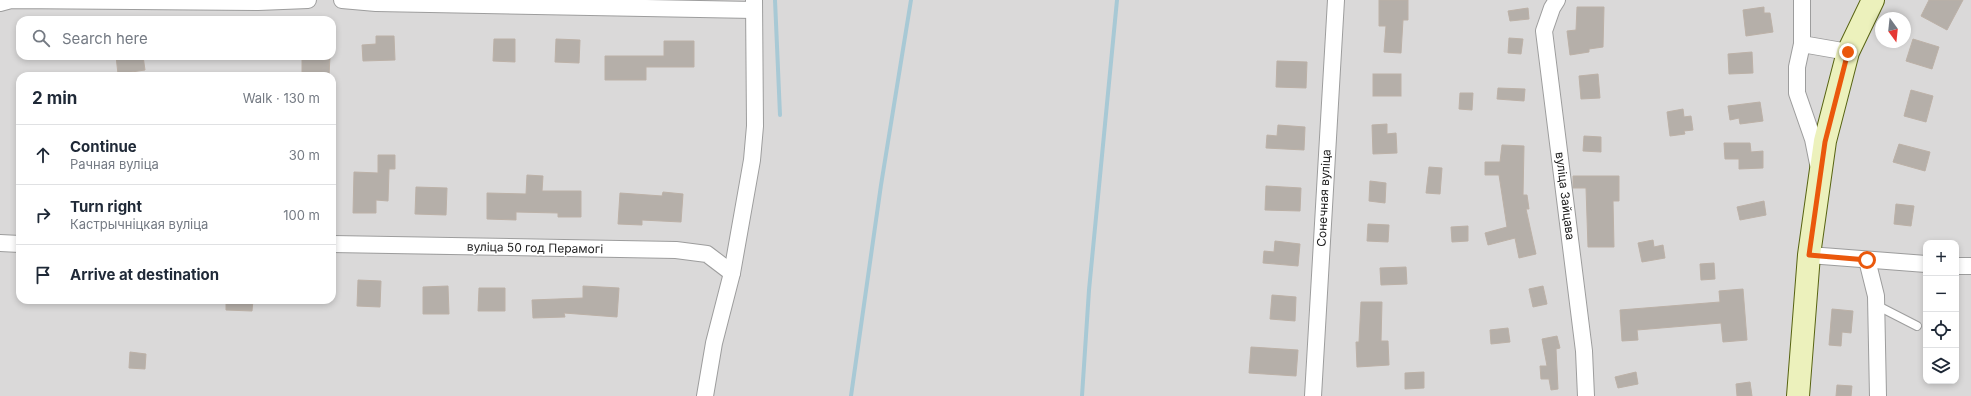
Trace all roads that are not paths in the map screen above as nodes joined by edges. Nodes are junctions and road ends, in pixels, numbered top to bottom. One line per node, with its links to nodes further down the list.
1 (308, 0): 7 (street)
2 (342, 0): 8 (street)
3 (1336, 0): 24 (street, Сонечная вуліца)
4 (1557, 0): 25 (street, вуліца Зайцава)
5 (1802, 0): 9 (street)
6 (1873, 0): 10 (street)
7 (0, 3)
8 (754, 5): 20 (street)
9 (1802, 44): 10 (street); 11 (street)
10 (1848, 52): 11 (street)
11 (1820, 176): 15 (street)
12 (0, 243): 13 (street)
13 (16, 244)
14 (336, 244): 20 (street, вуліца 50 год Перамогі)
15 (1809, 255): 16 (street); 26 (street)
16 (1867, 260): 17 (street); 21 (street)
17 (1923, 264)
18 (1959, 266): 19 (street)
19 (1971, 266)
20 (732, 273): 23 (street)
21 (1876, 305): 22 (lane); 27 (street)
22 (1917, 326)
23 (705, 396)
24 (1313, 396)
25 (1586, 396)
26 (1798, 396)
27 (1878, 396)

